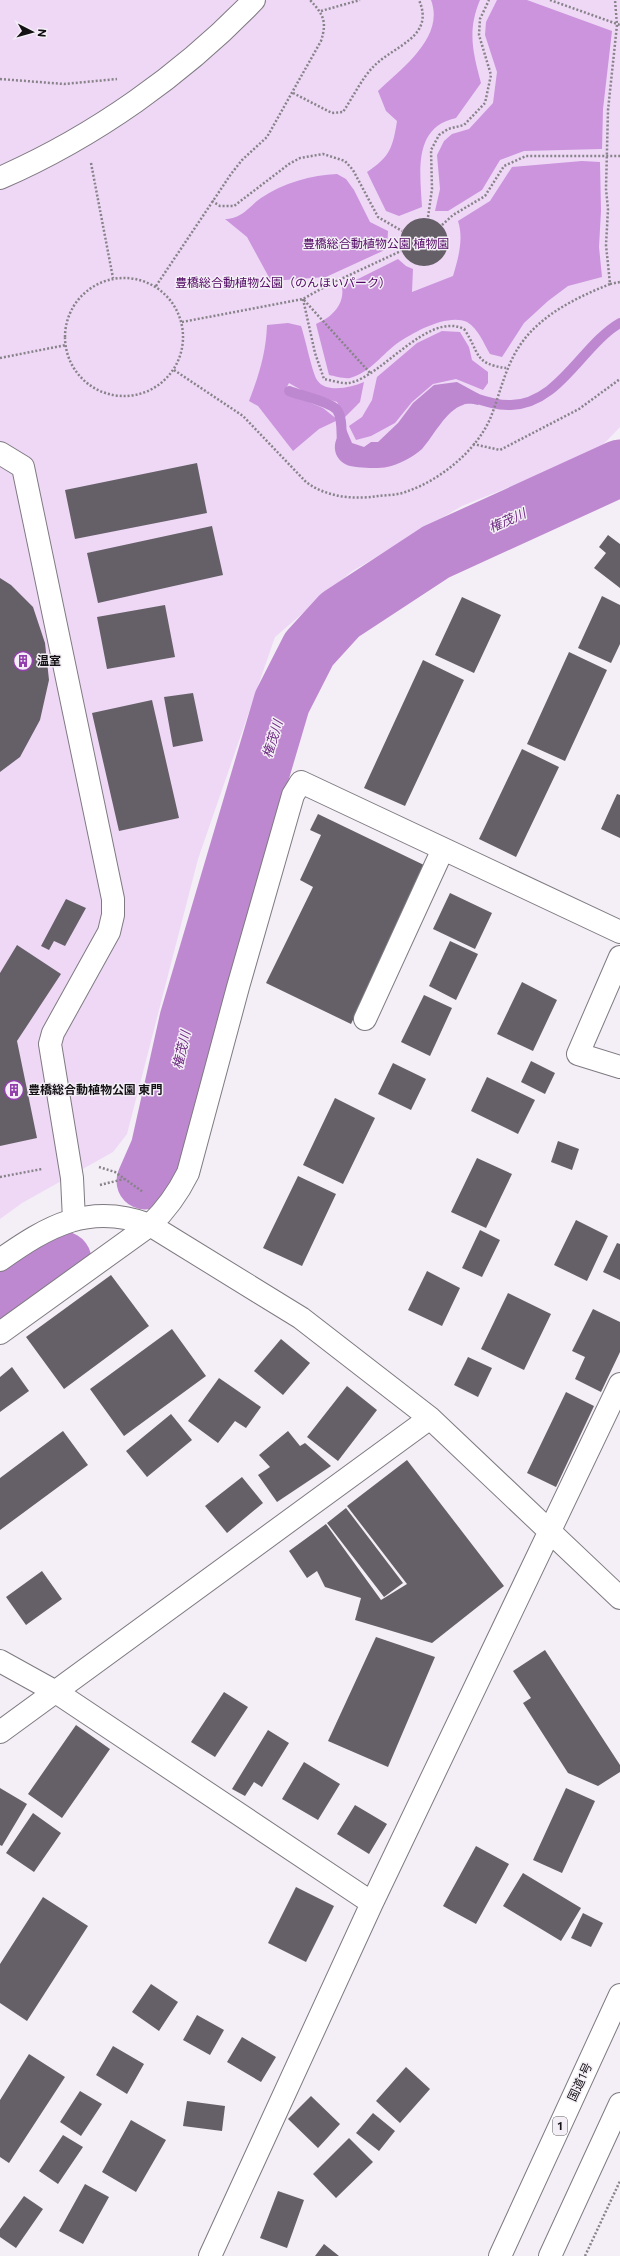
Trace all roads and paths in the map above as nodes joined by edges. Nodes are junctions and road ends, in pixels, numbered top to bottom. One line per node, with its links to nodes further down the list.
1 (254, 0): 13 (main road)
2 (310, 0): 8 (path)
3 (360, 0): 8 (path)
4 (419, 0): 12 (path)
5 (489, 0): 18 (path)
6 (550, 0): 9 (path)
7 (615, 0): 9 (path)
8 (321, 12): 12 (path)
9 (618, 25): 14 (path)
10 (120, 78): 11 (path)
11 (0, 79)
12 (293, 93): 17 (path)
13 (86, 133): 16 (main road); 22 (path)
14 (608, 156): 15 (path); 19 (path); 24 (path)
15 (619, 156)
16 (0, 178)
17 (212, 201): 20 (path); 25 (path)
18 (428, 217)
19 (442, 225)
20 (402, 231)
21 (401, 251): 26 (path)
22 (113, 278): 25 (path); 28 (path)
23 (620, 282): 24 (path)
24 (610, 284): 30 (path)
25 (156, 286): 27 (path)
26 (303, 299): 27 (path); 32 (path); 32 (path)
27 (182, 322): 31 (path)
28 (66, 345): 29 (path); 31 (path)
29 (0, 358)
30 (506, 368): 32 (path); 34 (path)
31 (174, 370): 34 (path)
32 (371, 374)
33 (620, 379): 34 (path)
34 (473, 444)
35 (0, 453): 45 (main road)
36 (443, 849): 37 (main road); 39 (main road); 46 (main road)
37 (620, 932)
38 (620, 958): 40 (main road)
39 (365, 1019)
40 (620, 1067)
41 (42, 1169): 42 (path)
42 (0, 1178)
43 (124, 1179): 44 (path)
44 (150, 1197)
45 (74, 1220): 46 (main road); 47 (main road)
46 (150, 1225): 48 (main road); 50 (main road)
47 (0, 1260)
48 (0, 1333)
49 (620, 1384): 51 (main road)
50 (430, 1418): 51 (main road); 54 (main road)
51 (549, 1532): 52 (main road); 56 (main road)
52 (620, 1598)
53 (0, 1661): 54 (main road)
54 (56, 1692): 55 (main road); 56 (main road)
55 (0, 1732)
56 (372, 1903): 60 (main road)
57 (620, 1995): 61 (main road, 国道1号 / 1)
58 (620, 2104): 62 (main road)
59 (620, 2181): 63 (path)
60 (210, 2256)
61 (500, 2256)
62 (550, 2256)
63 (585, 2256)

